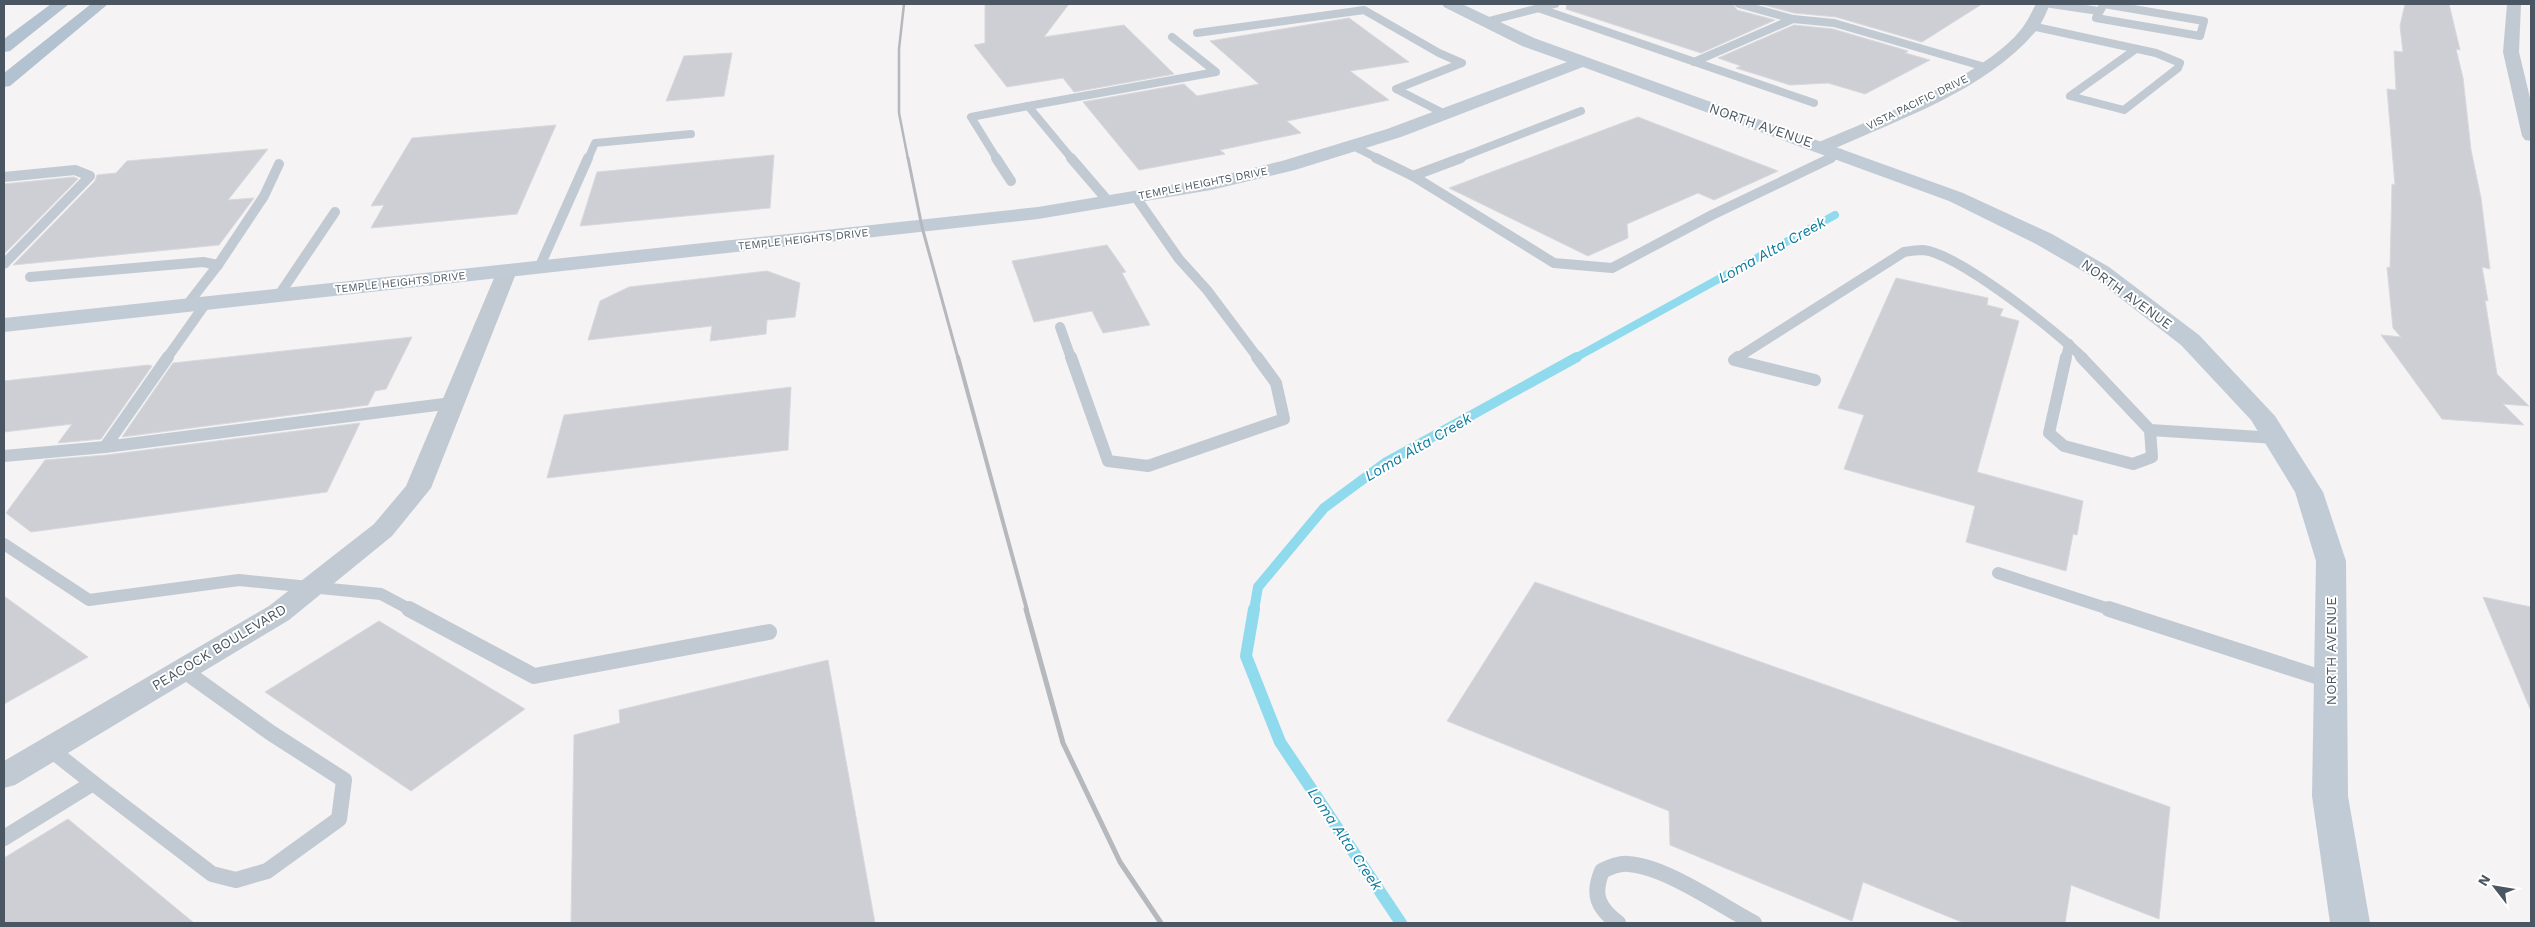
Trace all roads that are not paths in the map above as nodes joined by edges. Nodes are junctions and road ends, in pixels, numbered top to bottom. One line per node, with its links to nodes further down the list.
1 (61, 4): 16 (main road)
2 (100, 4): 21 (main road)
3 (1450, 4): 12 (street, NORTH AVENUE)
4 (1555, 4): 9 (lane)
5 (1739, 4): 11 (lane)
6 (2043, 4): 13 (street, VISTA PACIFIC DRIVE)
7 (2051, 4): 10 (lane)
8 (2514, 4): 27 (street)
9 (1538, 8): 12 (lane); 19 (lane)
10 (2099, 11): 10 (lane)
11 (1792, 19): 19 (lane); 20 (lane)
12 (1485, 22): 18 (street, NORTH AVENUE)
13 (2031, 26): 17 (lane); 20 (street, VISTA PACIFIC DRIVE)
14 (1196, 33): 25 (lane)
15 (1172, 37): 23 (lane)
16 (4, 47)
17 (2136, 49): 17 (lane)
18 (1582, 62): 25 (street, TEMPLE HEIGHTS DRIVE); 29 (street, NORTH AVENUE)
19 (1694, 62): 22 (lane)
20 (1985, 67): 29 (street, VISTA PACIFIC DRIVE)
21 (4, 82)
22 (1814, 103)
23 (1028, 106): 33 (lane); 35 (lane)
24 (1581, 111): 31 (lane)
25 (1445, 114): 28 (street, TEMPLE HEIGHTS DRIVE)
26 (691, 134): 39 (lane)
27 (2531, 136)
28 (1353, 146): 31 (lane); 34 (street, TEMPLE HEIGHTS DRIVE)
29 (1832, 150): 31 (lane); 50 (street, NORTH AVENUE)
30 (279, 164): 38 (lane)
31 (1413, 176)
32 (4, 177): 37 (lane)
33 (1011, 181)
34 (1135, 196): 35 (street, TEMPLE HEIGHTS DRIVE); 45 (lane)
35 (1108, 201): 39 (street, TEMPLE HEIGHTS DRIVE)
36 (335, 212): 42 (lane)
37 (4, 264)
38 (218, 265): 41 (lane); 43 (lane)
39 (538, 268): 40 (street, TEMPLE HEIGHTS DRIVE)
40 (507, 271): 42 (street, TEMPLE HEIGHTS DRIVE); 48 (street, PEACOCK BOULEVARD)
41 (30, 278)
42 (279, 296): 43 (street, TEMPLE HEIGHTS DRIVE)
43 (196, 304): 44 (street, TEMPLE HEIGHTS DRIVE); 51 (lane)
44 (4, 325)
45 (1060, 327)
46 (2069, 344): 47 (lane); 49 (lane); 49 (lane)
47 (1814, 380)
48 (452, 403): 51 (lane); 55 (street, PEACOCK BOULEVARD)
49 (2150, 430): 50 (lane)
50 (2276, 438): 58 (street, NORTH AVENUE)
51 (104, 448): 52 (lane)
52 (4, 456)
53 (4, 544): 55 (lane)
54 (1998, 573): 58 (lane)
55 (311, 587): 56 (lane); 57 (street, PEACOCK BOULEVARD)
56 (769, 632)
57 (183, 670): 59 (street, PEACOCK BOULEVARD); 61 (lane)
58 (2331, 681): 65 (street, NORTH AVENUE)
59 (50, 749): 60 (street, PEACOCK BOULEVARD); 61 (lane)
60 (4, 776)
61 (93, 782): 62 (lane)
62 (4, 838)
63 (1618, 923): 64 (lane)
64 (1754, 923)
65 (2350, 923)

